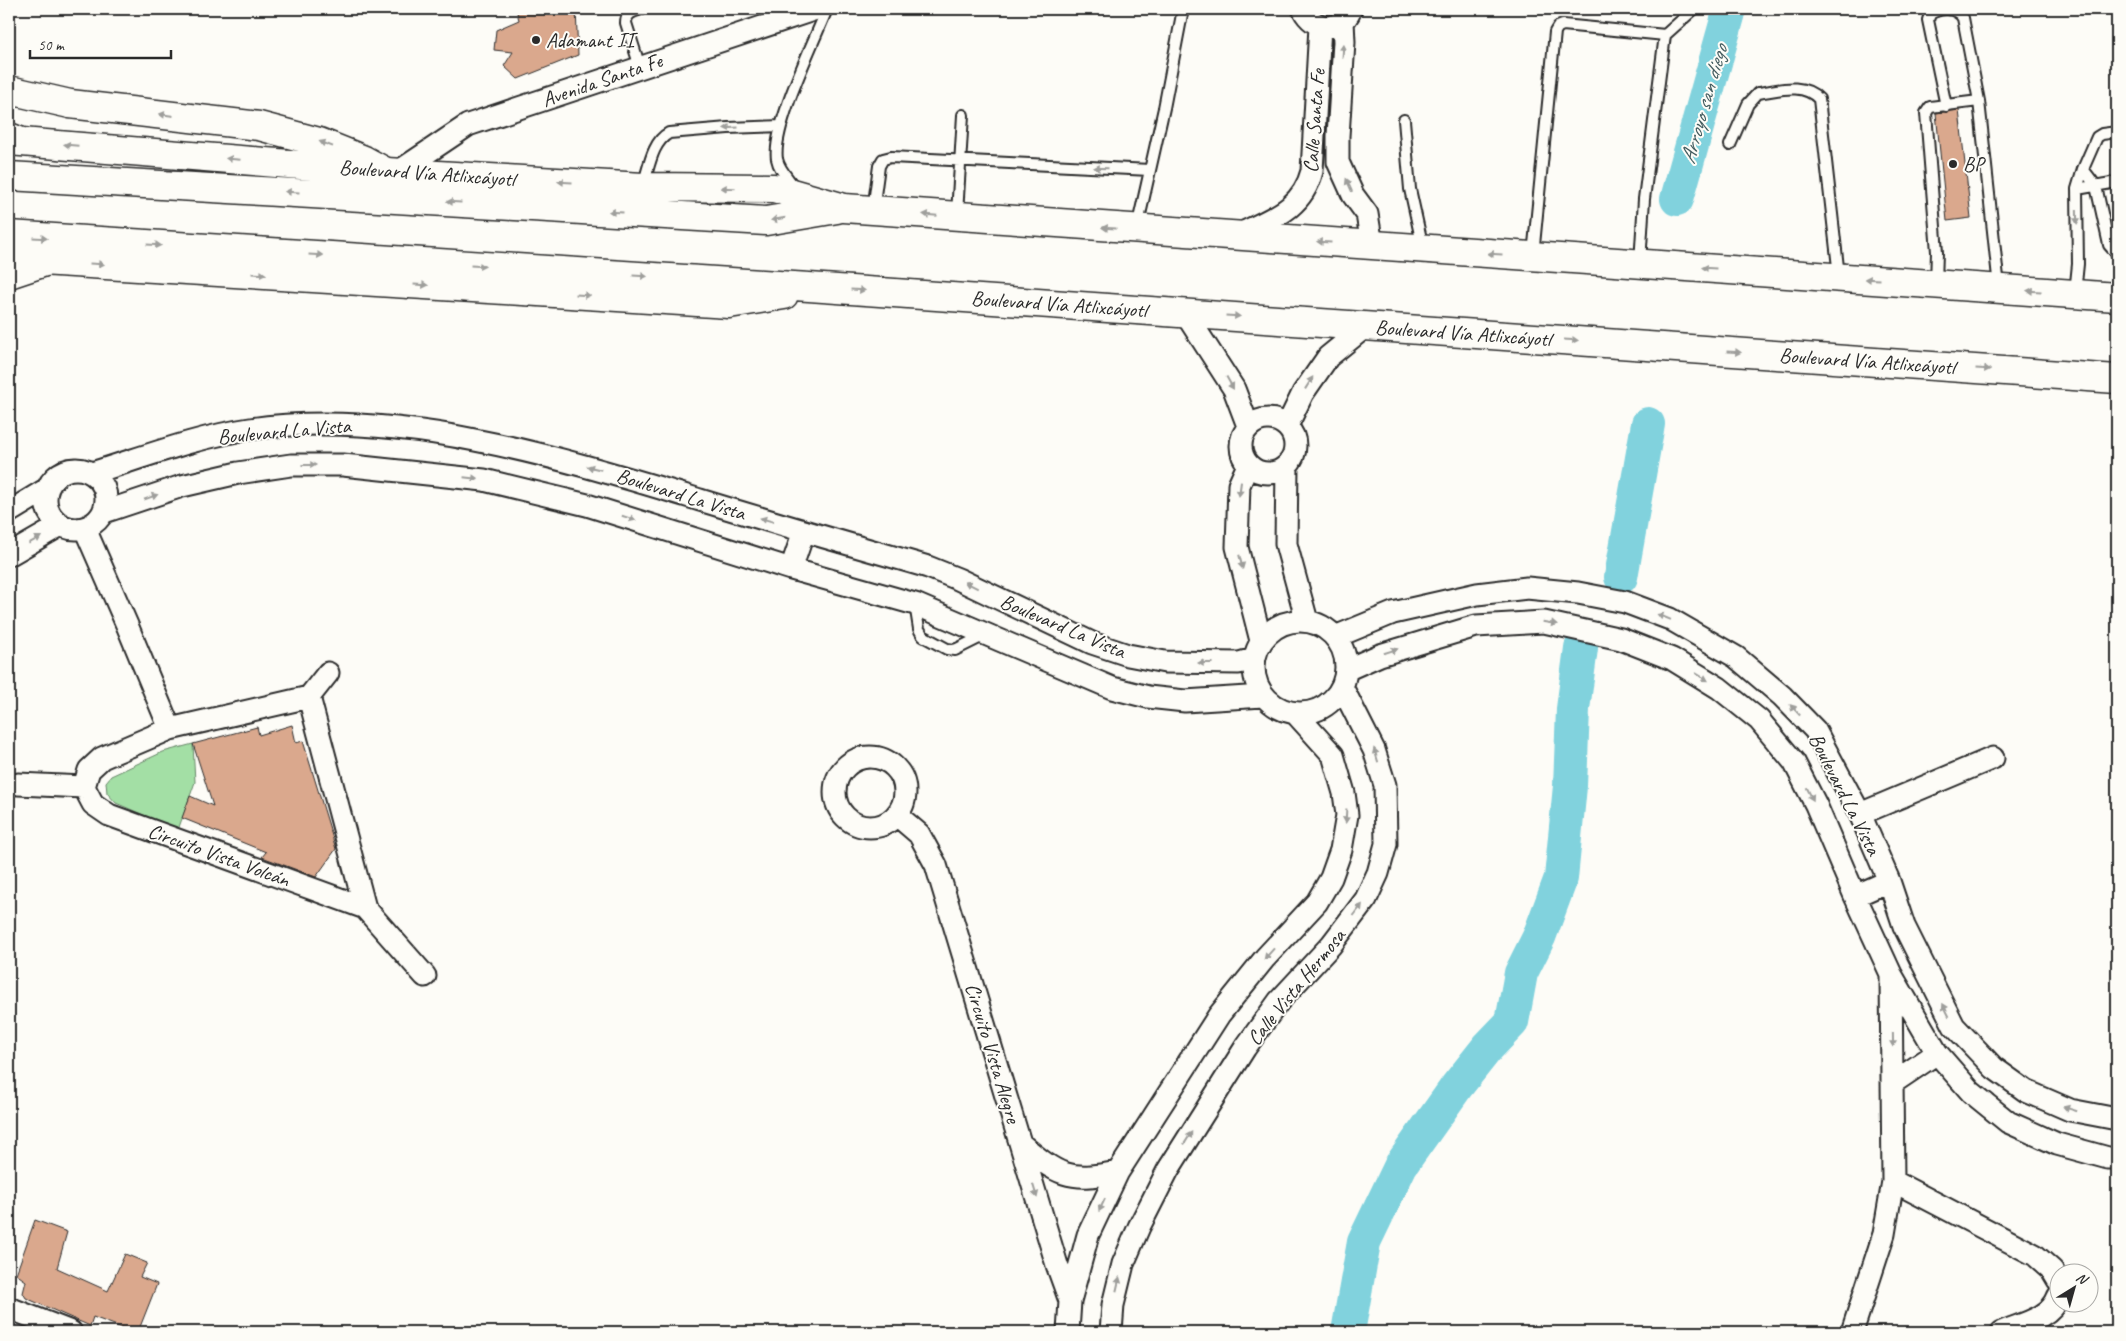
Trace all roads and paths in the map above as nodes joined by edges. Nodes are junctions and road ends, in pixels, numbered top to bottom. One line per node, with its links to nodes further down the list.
1 (641, 9): 10 (lane)
2 (816, 9): 10 (street, Avenida Santa Fe)
3 (827, 9): 16 (lane)
4 (1183, 9): 22 (lane)
5 (1303, 9): 8 (street)
6 (1694, 9): 9 (lane)
7 (1347, 15): 8 (street); 36 (street, Calle Santa Fe, one-way to 7)
8 (1320, 26): 35 (street, Calle Santa Fe)
9 (1665, 35): 39 (lane); 42 (lane)
10 (640, 67): 23 (street, Avenida Santa Fe)
11 (9, 90): 23 (main road, one-way to 11)
12 (1979, 101): 13 (lane); 13 (lane); 47 (lane)
13 (1946, 106): 45 (lane)
14 (963, 115): 20 (lane)
15 (1404, 120): 37 (lane)
16 (780, 126): 26 (lane, one-way to 26); 29 (lane)
17 (2117, 132): 21 (lane)
18 (12, 140): 23 (main road, Boulevard Vía Atlixcáyotl, one-way to 18)
19 (1730, 145): 44 (lane)
20 (959, 162): 22 (lane, one-way to 20); 31 (lane); 32 (lane)
21 (2083, 169): 27 (lane); 28 (lane)
22 (1150, 170): 33 (lane)
23 (392, 172): 26 (main road, Boulevard Vía Atlixcáyotl, one-way to 23)
24 (9, 176): 30 (main road, Boulevard Vía Atlixcáyotl, one-way to 24)
25 (2117, 182): 27 (lane)
26 (643, 186): 29 (main road, Boulevard Vía Atlixcáyotl, one-way to 26)
27 (2096, 186): 28 (lane); 38 (lane)
28 (2077, 189): 48 (lane, one-way to 48)
29 (801, 196): 30 (main road, Boulevard Vía Atlixcáyotl)
30 (844, 208): 31 (main road, Boulevard Vía Atlixcáyotl)
31 (873, 211): 32 (main road, Boulevard Vía Atlixcáyotl, one-way to 31)
32 (957, 217): 33 (main road, Boulevard Vía Atlixcáyotl, one-way to 32)
33 (1136, 230): 35 (main road, Boulevard Vía Atlixcáyotl)
34 (9, 236): 46 (main road, Boulevard Vía Atlixcáyotl, one-way to 46)
35 (1236, 236): 36 (main road, Boulevard Vía Atlixcáyotl, one-way to 35)
36 (1372, 245): 37 (main road, Boulevard Vía Atlixcáyotl)
37 (1423, 249): 39 (main road, Boulevard Vía Atlixcáyotl, one-way to 37)
38 (2117, 254)
39 (1532, 256): 42 (main road, Boulevard Vía Atlixcáyotl)
40 (9, 259): 41 (main road, Boulevard Vía Atlixcáyotl)
41 (48, 261): 43 (main road); 46 (main road, Boulevard Vía Atlixcáyotl, one-way to 46)
42 (1640, 264): 44 (main road, Boulevard Vía Atlixcáyotl, one-way to 42)
43 (9, 274)
44 (1839, 277): 45 (main road, Boulevard Vía Atlixcáyotl, one-way to 44)
45 (1936, 284): 47 (main road, Boulevard Vía Atlixcáyotl)
46 (809, 287): 50 (main road, Boulevard Vía Atlixcáyotl, one-way to 50)
47 (1999, 288): 48 (main road, Boulevard Vía Atlixcáyotl, one-way to 47)
48 (2075, 294): 49 (main road, Boulevard Vía Atlixcáyotl)
49 (2117, 297)
50 (1184, 313): 51 (main road, Boulevard Vía Atlixcáyotl, one-way to 51); 53 (street, one-way to 53)
51 (1366, 326): 52 (main road, Boulevard Vía Atlixcáyotl, one-way to 52); 54 (street, one-way to 51)
52 (2117, 379)
53 (1248, 426): 54 (street); 55 (street)
54 (1287, 426): 56 (street)
55 (1248, 465): 56 (street); 70 (street, one-way to 70)
56 (1287, 466): 67 (street)
57 (92, 473): 58 (street); 60 (street); 63 (street, Boulevard La Vista, one-way to 57)
58 (48, 489): 59 (street); 61 (street)
59 (9, 512)
60 (104, 512): 62 (street); 65 (street, Boulevard La Vista, one-way to 65)
61 (61, 526): 62 (street); 64 (street, one-way to 61)
62 (85, 529): 76 (street)
63 (804, 530): 65 (street); 70 (street, Boulevard La Vista, one-way to 63)
64 (9, 555)
65 (791, 569): 66 (street, Boulevard La Vista)
66 (915, 604): 68 (street, Boulevard La Vista); 68 (lane)
67 (1307, 621): 69 (street); 70 (street)
68 (986, 635): 73 (street, Boulevard La Vista)
69 (1335, 636): 72 (street); 80 (street, Boulevard La Vista, one-way to 69)
70 (1257, 650): 73 (street)
71 (328, 673): 74 (street)
72 (1344, 679): 75 (street); 83 (street, Boulevard La Vista, one-way to 83); 100 (street, Calle Vista Hermosa, one-way to 72)
73 (1263, 696): 75 (street)
74 (309, 697): 76 (street); 84 (street, Circuito Vista Volcán)
75 (1296, 714): 92 (street, Calle Vista Hermosa, one-way to 92)
76 (170, 729): 79 (street)
77 (1993, 758): 80 (street)
78 (18, 784): 79 (street)
79 (84, 787): 84 (street, Circuito Vista Volcán)
80 (1860, 814): 82 (street, Boulevard La Vista)
81 (898, 816): 90 (street, Circuito Vista Alegre)
82 (1888, 881): 83 (street); 89 (street, Boulevard La Vista, one-way to 82)
83 (1854, 896): 85 (street, Boulevard La Vista)
84 (365, 908): 86 (street, Circuito Vista Volcán)
85 (1891, 974): 87 (street, Boulevard La Vista); 88 (street, one-way to 88)
86 (425, 976)
87 (1937, 1053): 88 (street); 91 (street, Boulevard La Vista)
88 (1894, 1082): 93 (street)
89 (2117, 1119)
90 (1021, 1144): 92 (street); 95 (street, Circuito Vista Alegre, one-way to 95)
91 (2114, 1163)
92 (1118, 1172): 95 (street, Calle Vista Hermosa, one-way to 95)
93 (1893, 1181): 94 (street); 101 (street)
94 (2048, 1266)
95 (1070, 1301): 99 (street, Calle Vista Hermosa)
96 (9, 1308): 98 (street)
97 (2048, 1310): 102 (street)
98 (71, 1332)
99 (1068, 1332)
100 (1111, 1332)
101 (1852, 1332)
102 (2002, 1332)

